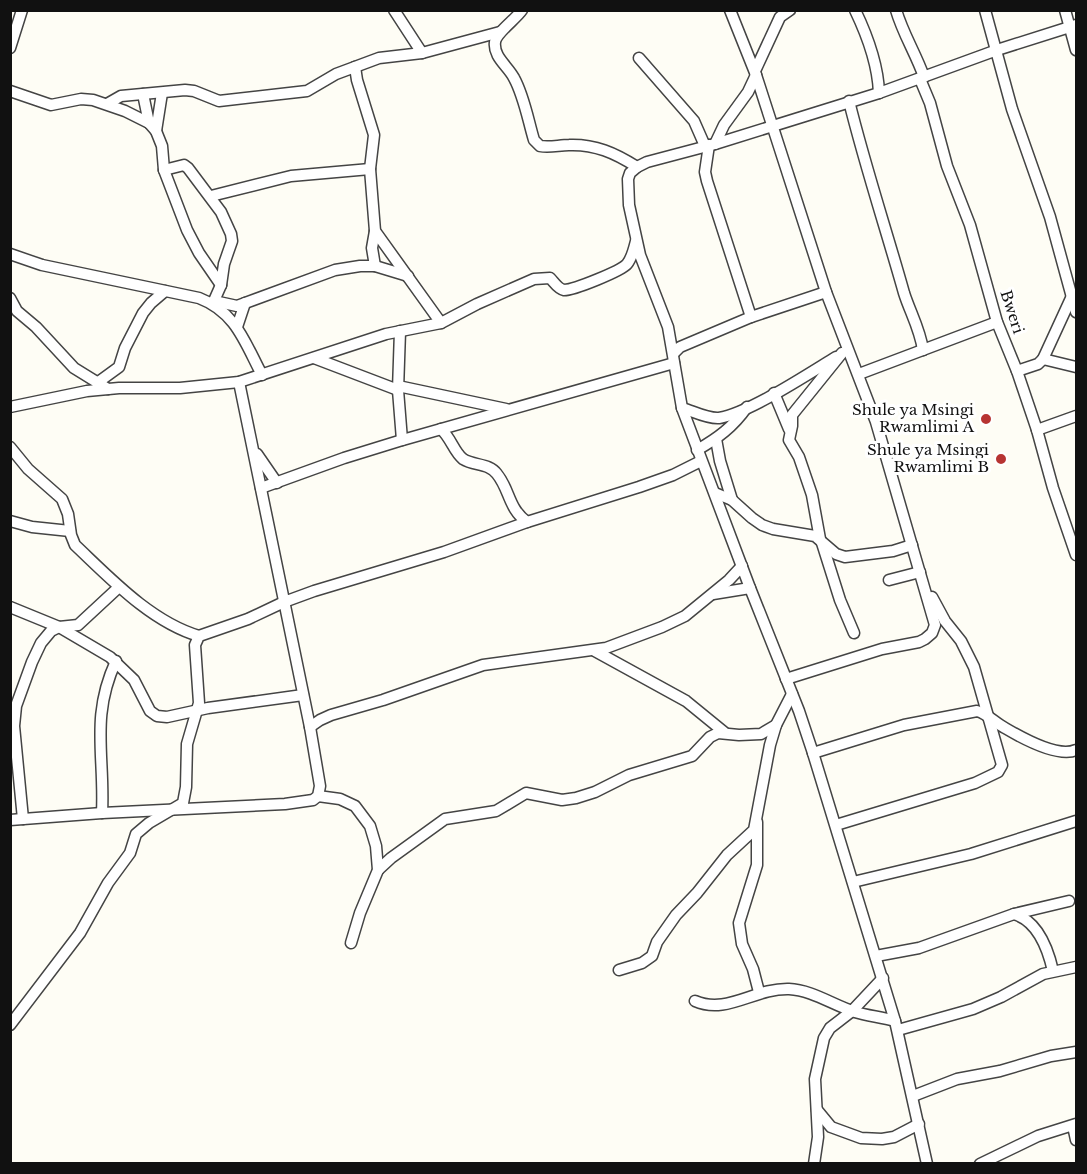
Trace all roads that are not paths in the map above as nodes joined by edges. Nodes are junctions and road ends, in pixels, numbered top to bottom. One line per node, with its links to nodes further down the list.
1 (22, 10): 11 (street)
2 (30, 10): 11 (street)
3 (394, 10): 17 (street)
4 (522, 10): 13 (street)
5 (730, 10): 20 (street)
6 (790, 10): 20 (street)
7 (855, 10): 24 (street)
8 (896, 10): 21 (street, Bweri)
9 (985, 10): 15 (street)
10 (1065, 10): 12 (street)
11 (17, 24): 14 (street)
12 (1073, 26): 15 (street); 16 (street)
13 (500, 32): 17 (street); 31 (street)
14 (10, 48)
15 (997, 50): 21 (street); 43 (street)
16 (1077, 50)
17 (422, 53): 19 (street)
18 (639, 58): 30 (street)
19 (355, 67): 23 (street); 32 (street)
20 (755, 73): 28 (street); 30 (street)
21 (922, 78): 24 (street); 49 (street, Bweri)
22 (10, 91): 27 (street)
23 (162, 93): 25 (street); 29 (street)
24 (879, 93): 26 (street)
25 (143, 94): 27 (street); 29 (street)
26 (849, 101): 28 (street); 53 (street)
27 (107, 104): 29 (street)
28 (773, 126): 30 (street); 42 (street)
29 (153, 127): 33 (street)
30 (709, 145): 31 (street); 48 (street)
31 (637, 167): 36 (street)
32 (370, 169): 34 (street); 35 (street)
33 (164, 170): 34 (street); 40 (street)
34 (211, 196): 40 (street)
35 (375, 231): 38 (street); 39 (street)
36 (636, 242): 50 (street); 56 (street)
37 (10, 254): 41 (street)
38 (375, 266): 39 (street); 45 (street)
39 (408, 276): 50 (street)
40 (221, 285): 44 (street)
41 (165, 291): 44 (street); 63 (street)
42 (826, 292): 48 (street); 54 (street)
43 (1072, 296): 47 (street); 57 (street)
44 (213, 302): 45 (street); 51 (street)
45 (246, 303): 51 (street)
46 (12, 304): 63 (street)
47 (1077, 312)
48 (751, 317): 56 (street)
49 (997, 322): 53 (street); 59 (street, Bweri)
50 (441, 323): 52 (street)
51 (237, 327): 61 (street)
52 (400, 331): 55 (street); 64 (street)
53 (923, 350): 60 (street)
54 (845, 351): 60 (street); 66 (street); 74 (street)
55 (314, 358): 61 (street); 64 (street)
56 (674, 358): 69 (street); 70 (street)
57 (1043, 359): 58 (street); 59 (street)
58 (1077, 367)
59 (1017, 371): 73 (street, Bweri)
60 (859, 374): 91 (street)
61 (262, 375): 62 (street)
62 (239, 382): 65 (street); 77 (street)
63 (97, 383): 65 (street)
64 (398, 388): 70 (street); 76 (street)
65 (108, 389): 67 (street)
66 (774, 393): 68 (street); 74 (street)
67 (10, 407)
68 (747, 407): 69 (street); 75 (street)
69 (682, 408): 79 (street)
70 (508, 410): 72 (street)
71 (1077, 416): 73 (street)
72 (441, 429): 76 (street); 88 (street)
73 (1037, 430): 86 (street, Bweri)
74 (790, 434): 90 (street)
75 (716, 439): 79 (street); 84 (street)
76 (402, 440): 81 (street)
77 (251, 446): 81 (street); 82 (street)
78 (10, 447): 89 (street)
79 (697, 450): 80 (street)
80 (701, 461): 83 (street); 88 (street)
81 (277, 483): 82 (street)
82 (261, 488): 101 (street)
83 (715, 493): 84 (street); 94 (street)
84 (732, 500): 90 (street)
85 (1077, 514): 86 (street)
86 (1064, 519): 93 (street, Bweri)
87 (10, 521): 89 (street)
88 (527, 522): 101 (street)
89 (70, 531): 97 (street)
90 (821, 540): 92 (street); 104 (street)
91 (912, 545): 92 (street); 95 (street)
92 (893, 551): 95 (street)
93 (1076, 553)
94 (742, 566): 98 (street); 100 (street)
95 (919, 568): 96 (street); 99 (street)
96 (889, 579)
97 (119, 587): 103 (street); 105 (street)
98 (750, 588): 100 (street); 108 (street)
99 (925, 588): 108 (street); 112 (street)
100 (713, 594): 106 (street)
101 (284, 602): 105 (street); 110 (street)
102 (10, 608): 103 (street)
103 (59, 627): 107 (street); 121 (street)
104 (854, 633)
105 (199, 636): 111 (street)
106 (595, 651): 114 (street); 115 (street)
107 (116, 662): 111 (street); 120 (street)
108 (786, 680): 109 (street)
109 (792, 694): 113 (street); 117 (street)
110 (303, 695): 111 (street); 114 (street)
111 (198, 710): 119 (street)
112 (987, 715): 116 (street); 117 (street); 125 (street)
113 (776, 725): 115 (street); 124 (street)
114 (310, 727): 118 (street)
115 (724, 732): 126 (street)
116 (1077, 750)
117 (813, 753): 125 (street)
118 (318, 796): 119 (street); 126 (street)
119 (172, 811): 120 (street); 139 (street)
120 (102, 813): 121 (street)
121 (23, 819): 122 (street)
122 (10, 820)
123 (1077, 821): 127 (street)
124 (757, 822): 133 (street); 136 (street)
125 (836, 825): 127 (street)
126 (378, 870): 130 (street)
127 (853, 882): 131 (street)
128 (1069, 901): 129 (street)
129 (1014, 914): 131 (street); 134 (street)
130 (351, 943)
131 (876, 956): 135 (street)
132 (1077, 967): 134 (street)
133 (619, 970)
134 (1053, 971): 140 (street)
135 (883, 978): 138 (street); 140 (street)
136 (759, 992): 137 (street); 138 (street)
137 (695, 1001)
138 (852, 1011): 140 (street); 143 (street)
139 (10, 1025)
140 (897, 1025): 142 (street)
141 (1077, 1052): 142 (street)
142 (913, 1096): 144 (street)
143 (815, 1107): 144 (street); 147 (street)
144 (919, 1124): 148 (street)
145 (1075, 1125): 146 (street); 149 (street)
146 (1077, 1140)
147 (814, 1164)
148 (927, 1164)
149 (980, 1164)

